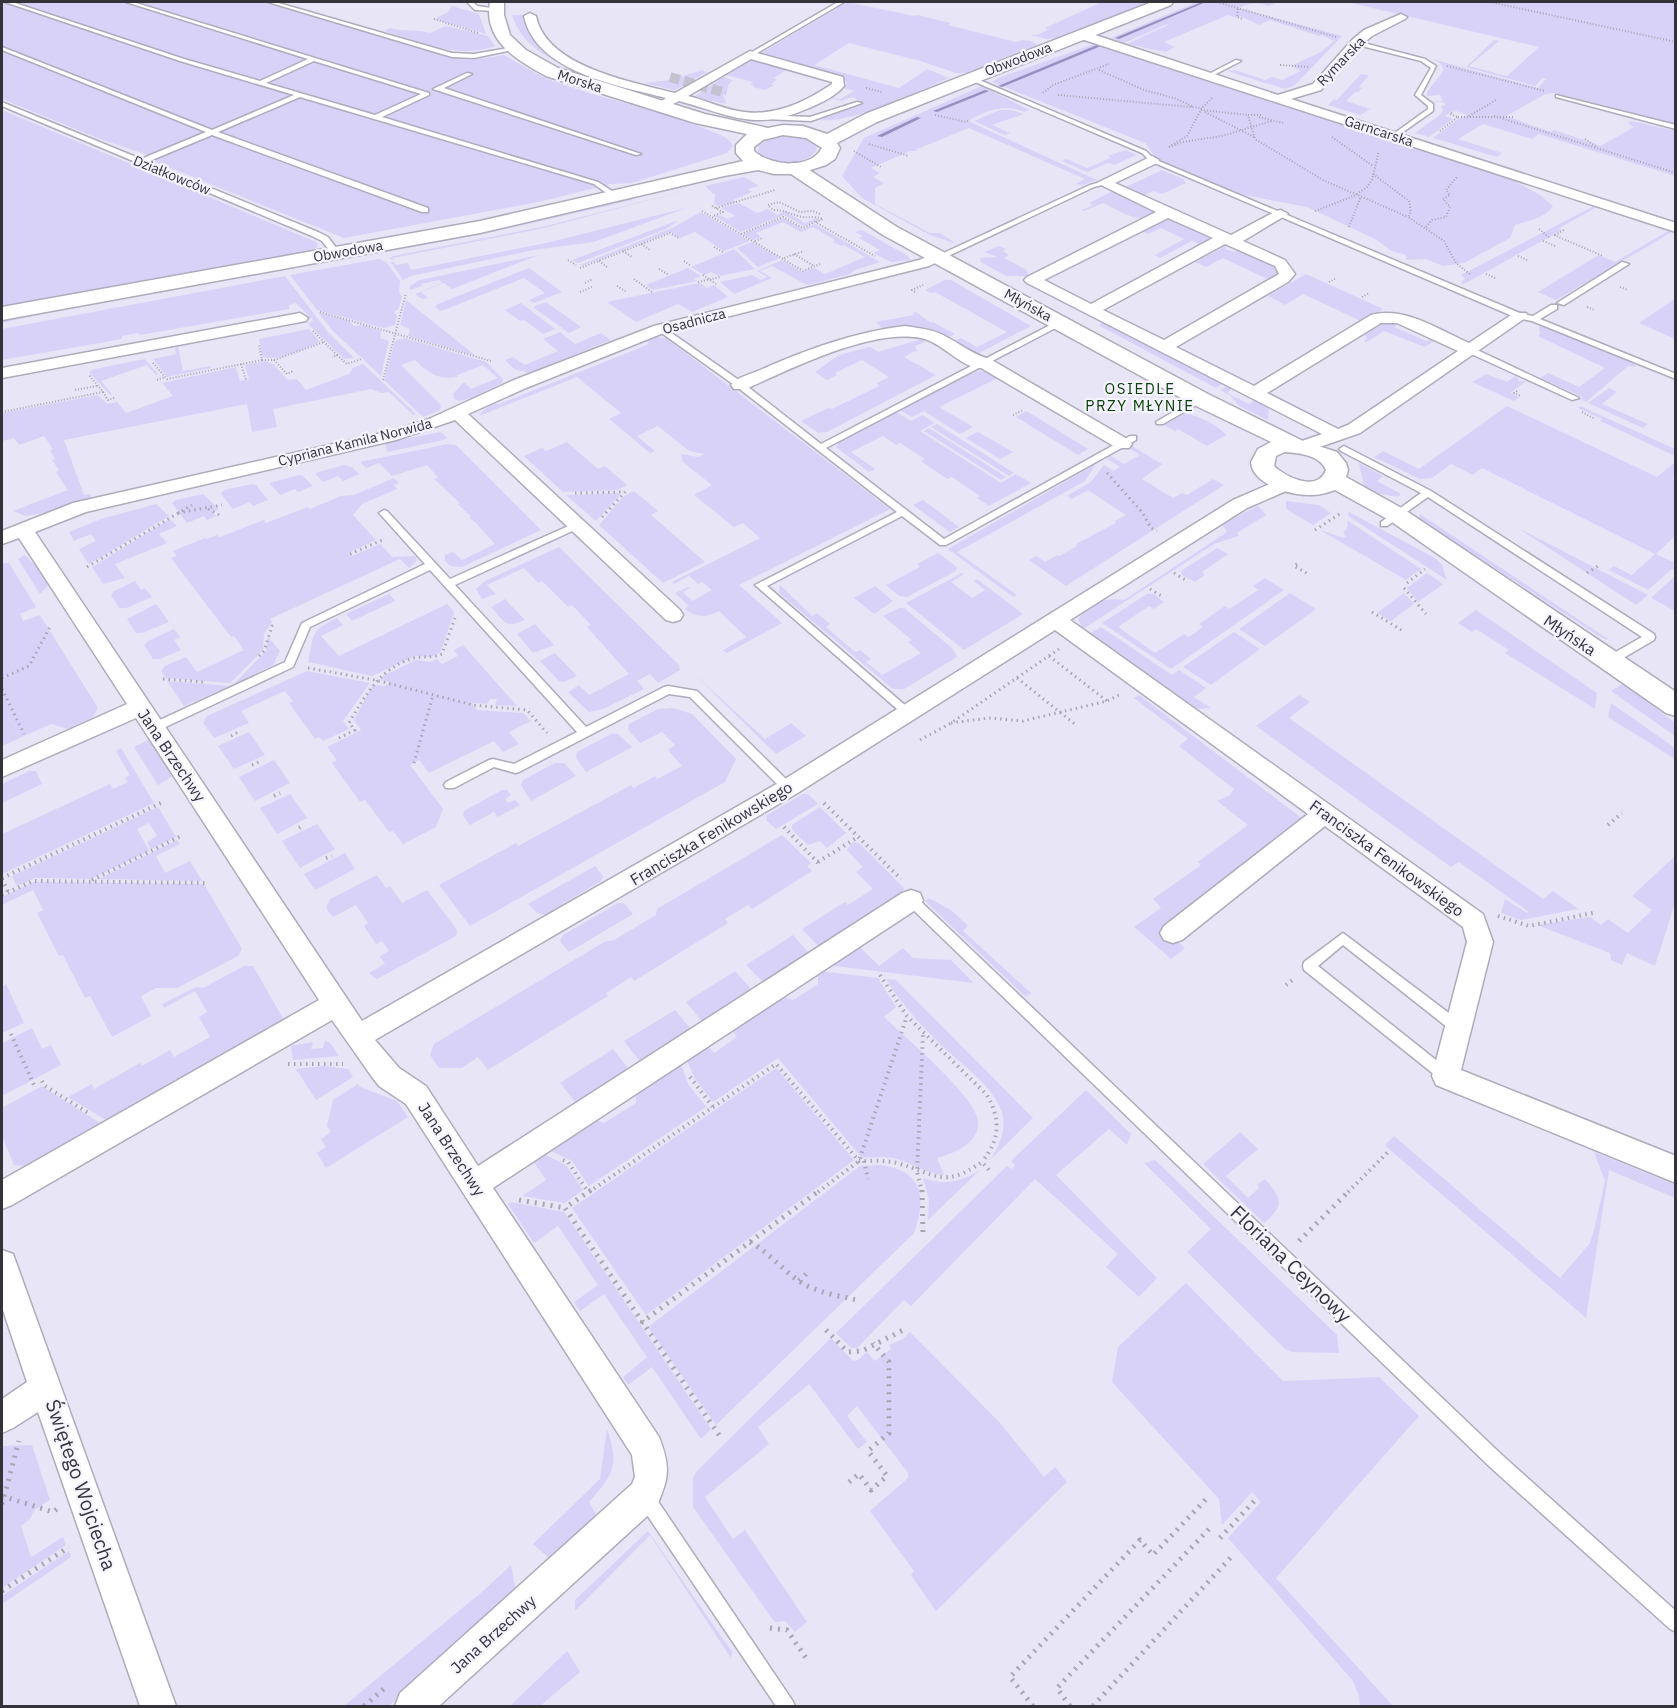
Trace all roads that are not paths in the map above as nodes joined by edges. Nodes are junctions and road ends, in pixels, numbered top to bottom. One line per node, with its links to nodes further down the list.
1 (4, 2): 20 (lane)
2 (129, 2): 15 (lane)
3 (271, 2): 13 (lane)
4 (470, 2): 7 (lane)
5 (840, 2): 14 (lane)
6 (1165, 2): 10 (main road, Obwodowa)
7 (496, 5): 13 (main road, Morska)
8 (530, 16): 25 (street)
9 (1401, 16): 11 (street, Rymarska)
10 (1082, 35): 18 (street, Garncarska); 19 (main road, Obwodowa)
11 (1356, 43): 26 (street, Rymarska); 36 (lane)
12 (3, 48): 34 (lane)
13 (514, 49): 29 (main road, Morska)
14 (750, 55): 25 (street); 30 (street)
15 (314, 59): 20 (lane); 22 (lane)
16 (1238, 61): 18 (lane)
17 (469, 74): 21 (lane)
18 (1208, 76): 26 (street, Garncarska)
19 (970, 78): 37 (main road, Obwodowa); 40 (lane)
20 (259, 84): 23 (lane)
21 (438, 88): 22 (lane); 39 (lane)
22 (427, 94): 31 (lane)
23 (298, 96): 31 (lane); 34 (lane)
24 (1558, 96): 33 (lane)
25 (677, 97): 29 (street); 30 (street)
26 (1279, 99): 36 (street, Garncarska)
27 (859, 103): 30 (lane)
28 (2, 104): 41 (lane, Działkowców)
29 (661, 106): 32 (main road, Morska)
30 (754, 117)
31 (375, 118): 46 (lane)
32 (701, 118): 35 (main road, Morska); 38 (main road, Morska)
33 (1676, 127)
34 (211, 132): 41 (lane); 47 (lane)
35 (767, 133): 37 (main road); 38 (main road)
36 (1387, 134): 50 (street, Garncarska)
37 (820, 137): 42 (main road)
38 (751, 153): 43 (main road); 46 (main road, Obwodowa)
39 (638, 154)
40 (1152, 160): 44 (street); 49 (lane)
41 (141, 162): 52 (lane, Działkowców)
42 (820, 162): 43 (main road); 45 (street)
43 (794, 168): 45 (street, Młyńska)
44 (1104, 183): 48 (street); 53 (lane)
45 (835, 194): 53 (street, Młyńska)
46 (616, 196): 52 (main road, Obwodowa)
47 (425, 210)
48 (1168, 212): 51 (street); 55 (street)
49 (1281, 214): 51 (street); 58 (lane)
50 (1676, 228)
51 (1228, 240): 55 (street); 61 (street)
52 (336, 253): 56 (main road, Obwodowa)
53 (939, 257): 59 (street, Młyńska); 60 (street, Osadnicza)
54 (1625, 264): 58 (lane)
55 (1091, 310): 61 (street)
56 (2, 314)
57 (307, 314): 64 (street)
58 (1527, 317): 62 (street); 65 (lane)
59 (1061, 323): 63 (lane); 69 (street, Młyńska)
60 (660, 329): 66 (lane); 71 (street, Osadnicza)
61 (1164, 347): 67 (street)
62 (1470, 350): 67 (street); 68 (lane); 76 (street)
63 (982, 363): 66 (street); 73 (street); 75 (lane)
64 (2, 373)
65 (1676, 377)
66 (740, 385): 75 (lane)
67 (1254, 393): 76 (street)
68 (1575, 398)
69 (1200, 399): 70 (street, Młyńska); 72 (lane)
70 (1225, 411): 74 (street, Młyńska); 77 (street, Młyńska)
71 (458, 413): 82 (street); 83 (street, Cypriana Kamila Norwida)
72 (1160, 422)
73 (1128, 441): 79 (lane)
74 (1300, 445): 76 (street, Młyńska); 77 (street)
75 (821, 447): 79 (lane)
76 (1337, 457): 77 (street); 78 (lane); 81 (street, Młyńska)
77 (1273, 469): 88 (street, Franciszka Fenikowskiego)
78 (1428, 493): 81 (lane); 89 (lane)
79 (903, 512): 92 (lane)
80 (384, 513): 85 (lane)
81 (1390, 519): 89 (street, Młyńska)
82 (578, 525): 86 (lane); 87 (street)
83 (23, 529): 84 (street, Cypriana Kamila Norwida); 91 (street, Jana Brzechwy)
84 (2, 537)
85 (432, 565): 86 (lane); 93 (lane)
86 (449, 585): 94 (lane)
87 (673, 615)
88 (1057, 621): 92 (street, Franciszka Fenikowskiego); 98 (street, Franciszka Fenikowskiego)
89 (1609, 661): 90 (street, Młyńska)
90 (1676, 706)
91 (140, 707): 93 (street, Jana Brzechwy); 95 (street)
92 (909, 713): 97 (street, Franciszka Fenikowskiego)
93 (153, 728): 101 (street, Jana Brzechwy)
94 (585, 733): 96 (lane); 97 (lane)
95 (2, 769)
96 (450, 785)
97 (788, 788): 103 (street, Franciszka Fenikowskiego)
98 (1326, 813): 100 (street); 102 (street, Franciszka Fenikowskiego)
99 (907, 891): 106 (street); 112 (lane, Floriana Ceynowy)
100 (1173, 933)
101 (336, 1004): 103 (street, Jana Brzechwy); 107 (street)
102 (1457, 1027): 104 (street, Franciszka Fenikowskiego); 104 (lane)
103 (359, 1036): 106 (street, Jana Brzechwy)
104 (1446, 1076): 105 (street)
105 (1676, 1170)
106 (483, 1179): 111 (street, Jana Brzechwy)
107 (2, 1195)
108 (2, 1265): 109 (street, Świętego Wojciecha)
109 (47, 1388): 110 (street); 113 (street, Świętego Wojciecha)
110 (11, 1426)
111 (644, 1496): 114 (street, Jana Brzechwy); 115 (lane)
112 (1676, 1623)
113 (158, 1707)
114 (413, 1707)
115 (786, 1707)

